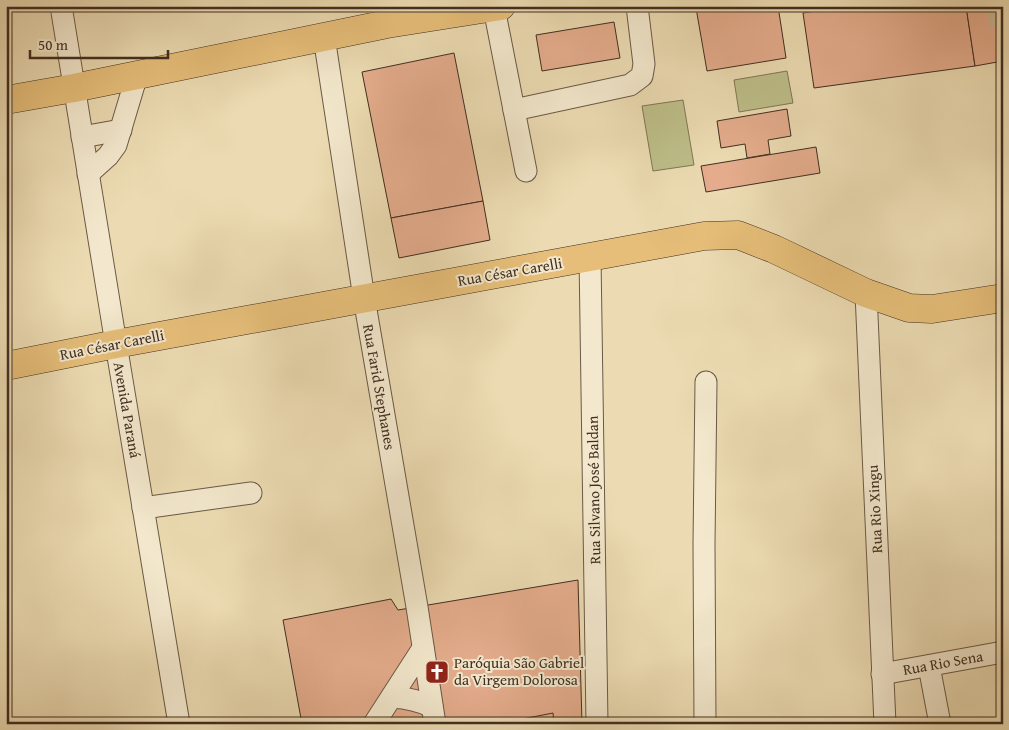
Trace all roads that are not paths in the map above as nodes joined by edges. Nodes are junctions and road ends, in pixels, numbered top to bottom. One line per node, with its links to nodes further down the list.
1 (61, 6): 7 (street, Avenida Paraná)
2 (637, 6): 9 (street)
3 (497, 7): 4 (main road); 9 (street)
4 (384, 15): 5 (main road)
5 (324, 37): 6 (main road); 16 (street, Rua Farid Stephanes)
6 (137, 75): 7 (main road); 10 (street)
7 (74, 88): 8 (main road); 11 (street, Avenida Paraná)
8 (6, 100)
9 (514, 110): 12 (street)
10 (121, 130): 11 (street); 13 (street)
11 (82, 137): 13 (street, Avenida Paraná)
12 (526, 171)
13 (88, 174): 18 (street, Avenida Paraná)
14 (590, 257): 15 (main road, Rua César Carelli); 16 (main road, Rua César Carelli); 31 (street, Rua Silvano José Baldan)
15 (866, 293): 17 (main road, Rua César Carelli); 26 (street, Rua Rio Xingu)
16 (364, 298): 18 (main road, Rua César Carelli); 23 (street, Rua Farid Stephanes)
17 (1003, 298)
18 (116, 344): 19 (main road, Rua César Carelli); 22 (street, Avenida Paraná)
19 (6, 366)
20 (706, 382): 32 (street)
21 (251, 493): 22 (street)
22 (143, 508): 29 (street, Avenida Paraná)
23 (423, 648): 27 (street); 28 (street, Rua Farid Stephanes)
24 (1003, 652): 25 (street, Rua Rio Sena)
25 (930, 666): 26 (street, Rua Rio Sena); 34 (street)
26 (882, 674): 33 (street, Rua Rio Xingu)
27 (392, 697): 28 (street); 30 (street)
28 (434, 715)
29 (179, 724)
30 (374, 724)
31 (598, 724)
32 (705, 724)
33 (885, 724)
34 (940, 724)

